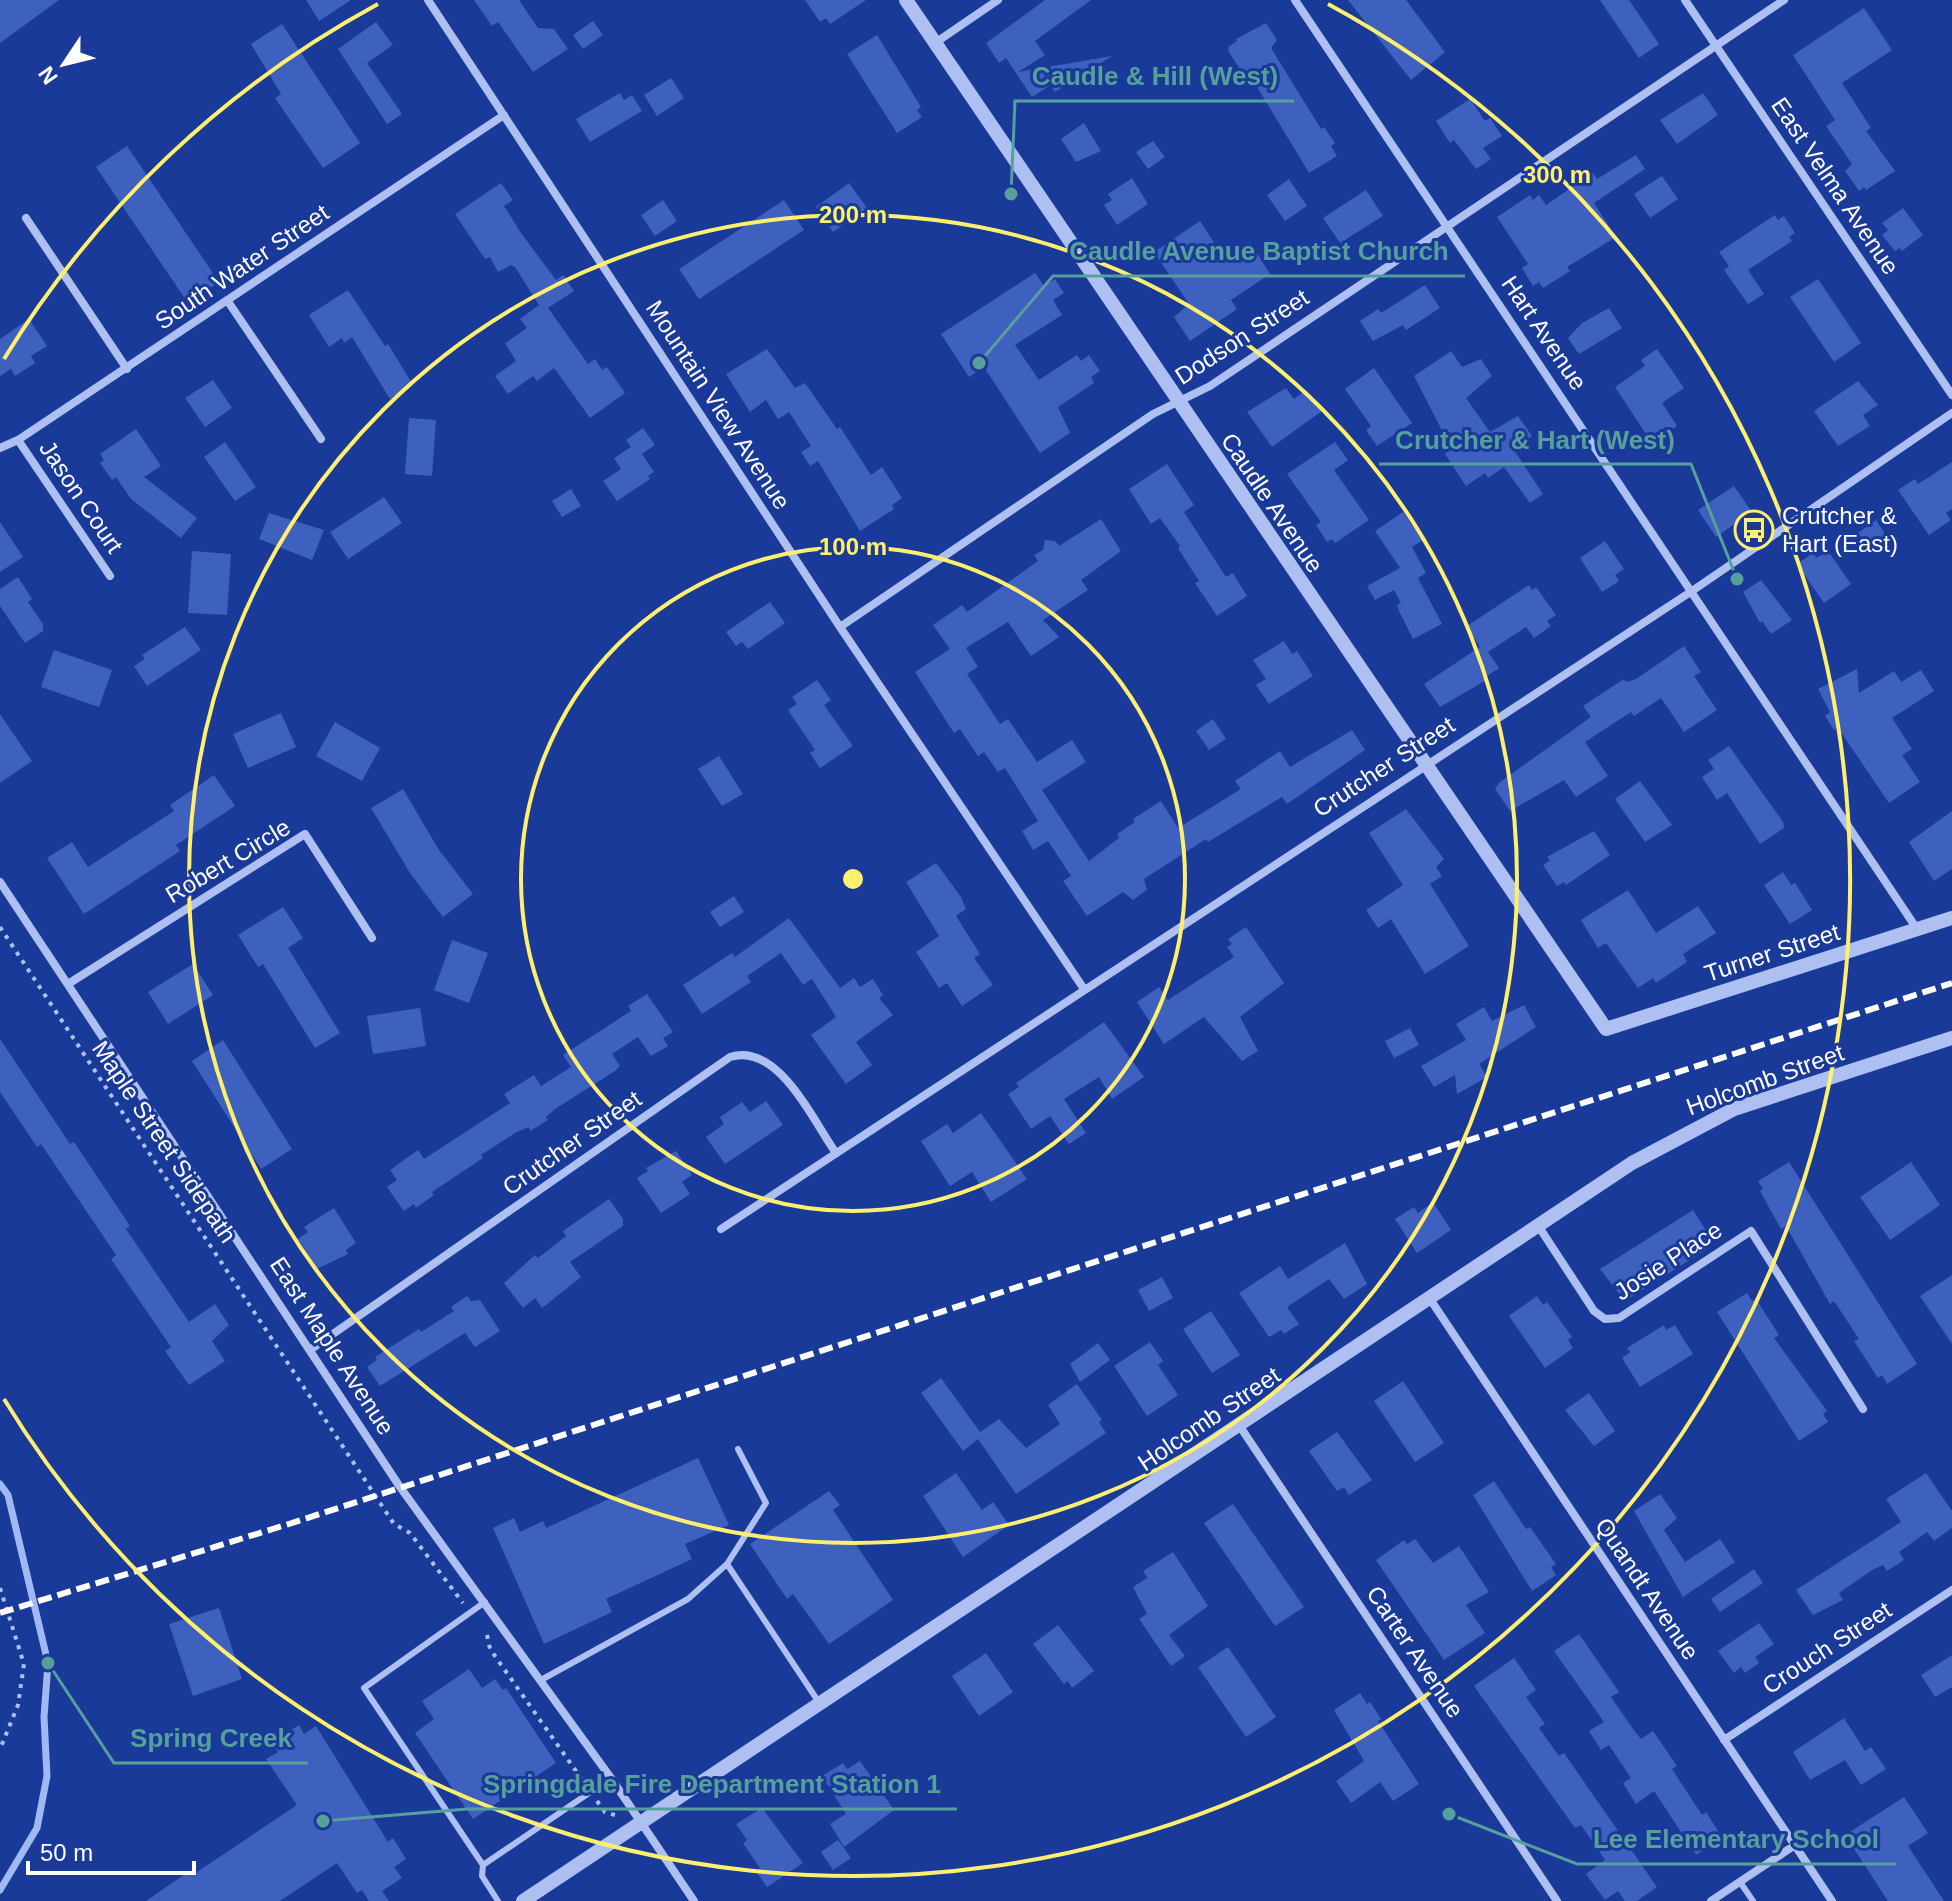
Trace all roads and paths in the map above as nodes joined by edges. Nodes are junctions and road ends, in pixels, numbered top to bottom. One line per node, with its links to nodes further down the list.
1 (428, 0): 9 (street, Mountain View Avenue)
2 (906, 0): 7 (street, Caudle Avenue)
3 (998, 0): 7 (street)
4 (1295, 0): 11 (street, Hart Avenue)
5 (1685, 0): 8 (street, East Velma Avenue)
6 (1784, 0): 8 (street, Dodson Street)
7 (935, 43): 15 (street, Caudle Avenue)
8 (1716, 47): 11 (street, Dodson Street); 14 (street, East Velma Avenue)
9 (504, 115): 12 (street, South Water Street); 22 (street, Mountain View Avenue)
10 (26, 218): 13 (street)
11 (1447, 224): 15 (street, Dodson Street); 21 (street, Hart Avenue)
12 (227, 300): 13 (street, South Water Street); 17 (street)
13 (127, 369): 18 (street, South Water Street)
14 (1952, 395)
15 (1177, 402): 22 (street, Dodson Street); 23 (street, Caudle Avenue)
16 (1952, 413): 21 (street, Crutcher Street)
17 (321, 439)
18 (18, 440): 19 (street, South Water Street); 20 (street, Jason Court)
19 (0, 448)
20 (110, 576)
21 (1692, 591): 23 (street, Crutcher Street); 27 (street, Hart Avenue)
22 (840, 627): 30 (street, Mountain View Avenue)
23 (1423, 764): 30 (street, Crutcher Street); 31 (street, Caudle Avenue)
24 (0, 882): 29 (street, East Maple Avenue)
25 (1952, 918): 27 (street, Turner Street)
26 (0, 927): 45 (path, Maple Street Sidepath)
27 (1917, 929): 31 (street, Turner Street)
28 (372, 938): 29 (street, Robert Circle)
29 (68, 984): 37 (street, East Maple Avenue)
30 (1084, 989): 33 (street, Crutcher Street)
31 (1606, 1029)
32 (1952, 1038): 34 (street, Holcomb Street)
33 (836, 1153): 35 (street, Crutcher Street); 37 (street, Crutcher Street)
34 (1539, 1227): 36 (street, Holcomb Street); 38 (street, Josie Place)
35 (721, 1229)
36 (1430, 1299): 39 (street, Holcomb Street); 48 (street, Quandt Avenue)
37 (310, 1350): 44 (street, East Maple Avenue)
38 (1863, 1409)
39 (1239, 1425): 47 (street, Holcomb Street); 59 (street, Carter Avenue)
40 (738, 1449): 41 (lane)
41 (727, 1564): 46 (lane); 47 (lane)
42 (0, 1588): 49 (path)
43 (1952, 1590): 48 (street, Crouch Street)
44 (485, 1602): 45 (lane); 46 (street, East Maple Avenue)
45 (470, 1613): 51 (path, Maple Street Sidepath); 54 (lane)
46 (541, 1680): 50 (street, East Maple Avenue)
47 (820, 1704): 52 (street, Holcomb Street)
48 (1724, 1740): 53 (street, Quandt Avenue)
49 (0, 1749)
50 (611, 1778): 51 (lane); 52 (street, East Maple Avenue)
51 (590, 1791): 52 (path, Maple Street Sidepath); 54 (lane)
52 (642, 1824): 57 (street, Holcomb Street); 58 (street, East Maple Avenue)
53 (1795, 1845): 55 (street); 62 (street, Quandt Avenue)
54 (483, 1865): 56 (lane)
55 (1740, 1882): 60 (street); 61 (lane)
56 (498, 1901)
57 (523, 1901)
58 (694, 1901)
59 (1557, 1901)
60 (1711, 1901)
61 (1753, 1901)
62 (1832, 1901)

